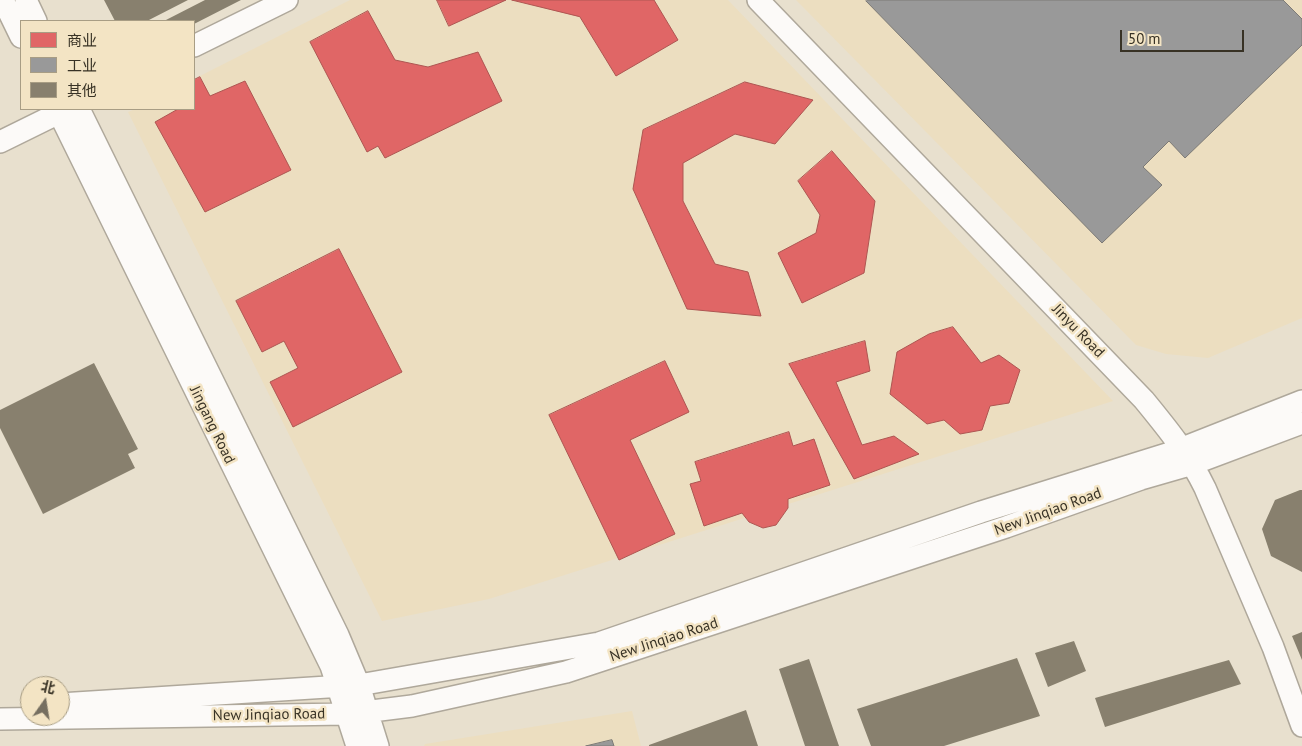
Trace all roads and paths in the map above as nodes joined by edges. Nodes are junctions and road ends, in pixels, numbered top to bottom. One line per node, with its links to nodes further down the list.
1 (3, 0): 6 (street)
2 (26, 0): 5 (street)
3 (287, 0): 7 (street)
4 (758, 0): 12 (street, Jinyu Road)
5 (36, 20)
6 (20, 35)
7 (195, 46)
8 (65, 110): 9 (street); 13 (street, Jingang Road)
9 (0, 142)
10 (1302, 400): 12 (street, New Jinqiao Road)
11 (1302, 423): 12 (street, New Jinqiao Road)
12 (1188, 456): 13 (street, New Jinqiao Road); 17 (street, New Jinqiao Road); 19 (street, Jinyu Road)
13 (349, 686): 14 (street, New Jinqiao Road); 17 (street, Jingang Road)
14 (70, 703)
15 (20, 706): 16 (street)
16 (0, 707)
17 (358, 713): 18 (street, New Jinqiao Road); 20 (street, Jingang Road); 21 (street, Jingang Road)
18 (0, 719)
19 (1302, 726)
20 (357, 746)
21 (378, 746)

